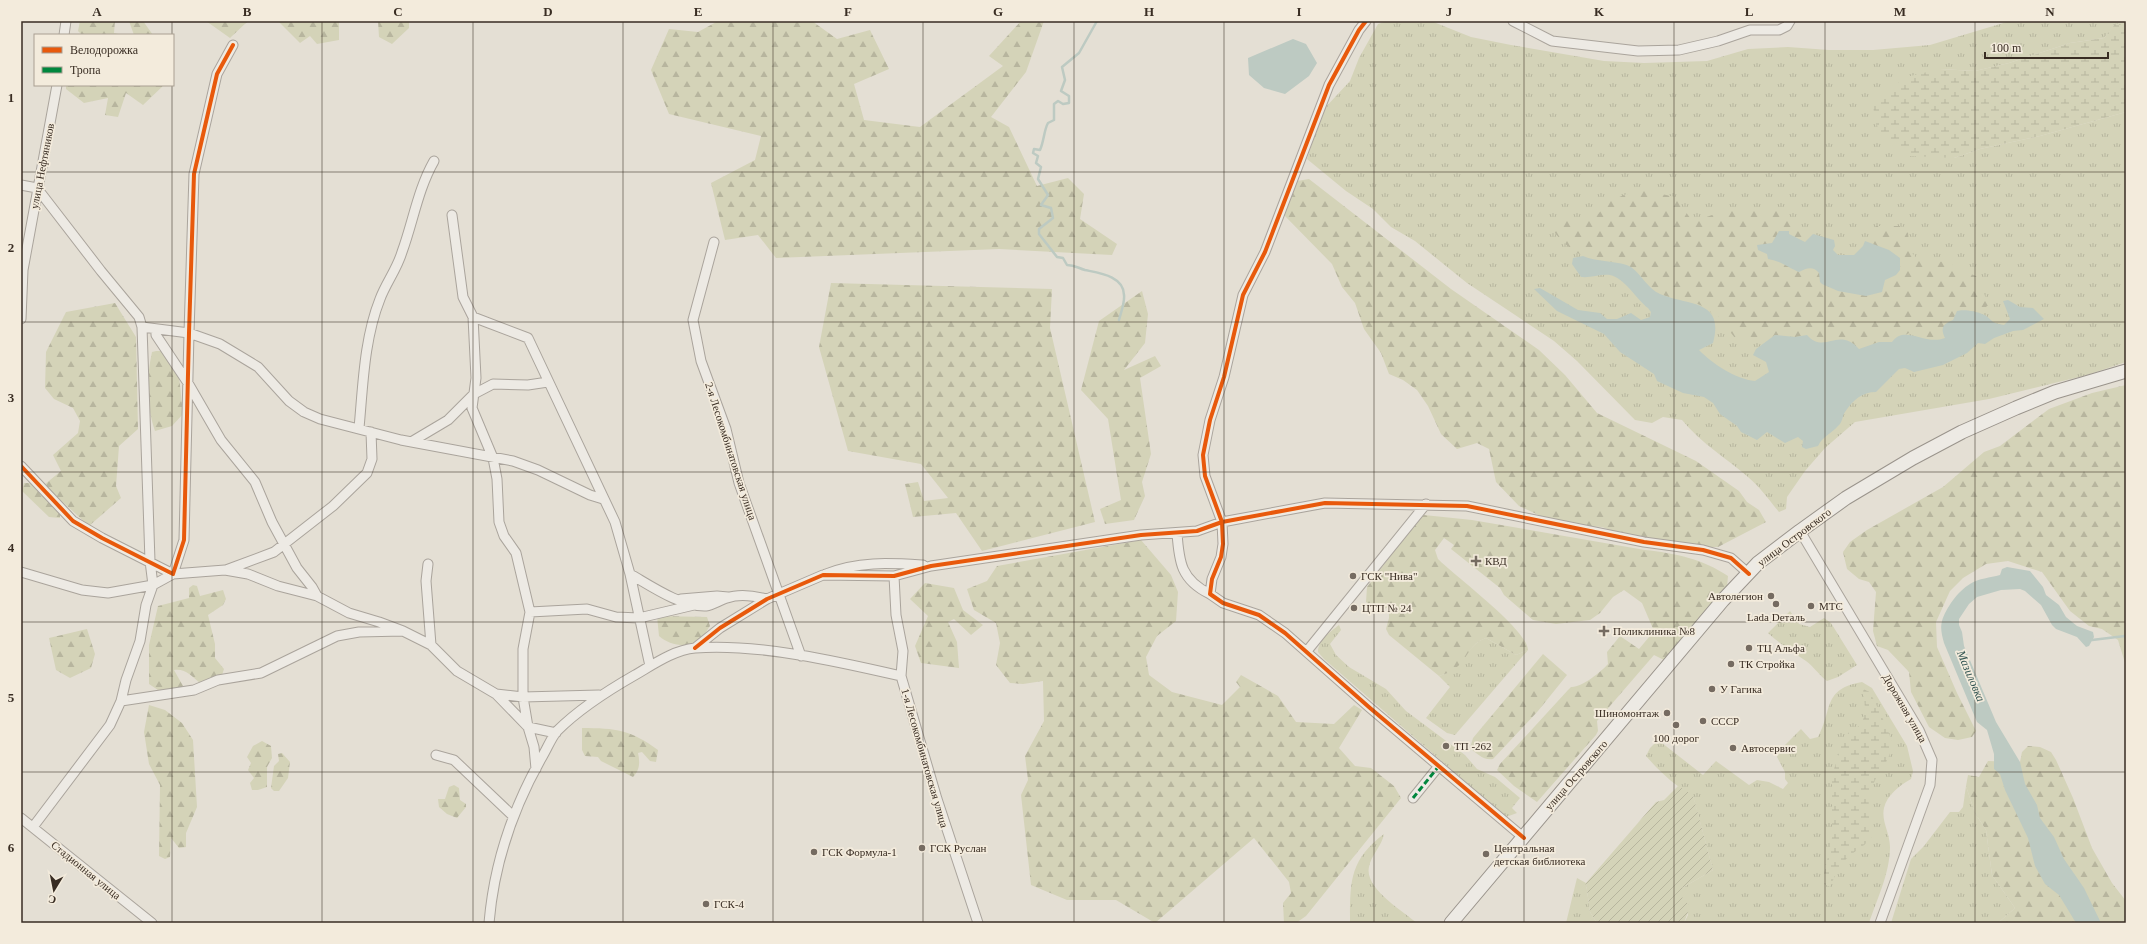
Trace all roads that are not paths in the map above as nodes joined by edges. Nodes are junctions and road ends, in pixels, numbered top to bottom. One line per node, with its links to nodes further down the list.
1 (66, 21): 5 (street)
2 (1366, 21): 29 (street)
3 (1513, 21): 4 (street)
4 (1790, 21)
5 (64, 34)
6 (233, 45): 17 (street)
7 (57, 86): 10 (street, улица Нефтяников)
8 (434, 161): 22 (street)
9 (21, 186): 10 (street)
10 (37, 188): 14 (street, улица Нефтяников); 15 (street)
11 (452, 215): 13 (street)
12 (714, 242): 44 (street, 2-я Лесокомбинатовская улица)
13 (473, 317): 19 (street); 21 (street)
14 (21, 319)
15 (142, 327): 16 (street); 33 (street)
16 (156, 330): 17 (street); 20 (street)
17 (188, 333): 20 (street); 22 (street)
18 (2126, 371): 30 (main road, улица Островского)
19 (548, 382): 21 (street); 27 (street)
20 (188, 383): 32 (street); 38 (street)
21 (474, 394): 24 (street); 25 (street)
22 (358, 428): 23 (street)
23 (371, 432): 24 (street); 32 (street)
24 (411, 442): 25 (street)
25 (493, 458): 27 (street); 51 (street)
26 (21, 466): 33 (street)
27 (603, 499): 39 (street)
28 (1426, 504): 29 (street); 40 (street); 56 (street)
29 (1222, 522): 31 (street); 45 (street)
30 (1800, 531): 40 (main road, улица Островского); 78 (street, Дорожная улица)
31 (1177, 532): 35 (street); 45 (street)
32 (284, 543): 36 (street); 46 (street)
33 (150, 562): 38 (street); 43 (street)
34 (428, 564): 54 (street)
35 (931, 566): 41 (street); 42 (street)
36 (225, 570): 38 (street); 46 (street)
37 (21, 572): 43 (street)
38 (173, 574): 43 (street)
39 (630, 574): 49 (street); 52 (street)
40 (1749, 574): 73 (main road, улица Островского)
41 (823, 575): 42 (street); 44 (street)
42 (894, 576): 59 (street)
43 (153, 585): 63 (street)
44 (779, 592): 48 (street); 57 (street, 2-я Лесокомбинатовская улица)
45 (1210, 594): 56 (street)
46 (317, 596): 53 (street)
47 (728, 597): 48 (street); 49 (street); 50 (street)
48 (766, 599): 55 (street)
49 (680, 600): 50 (street)
50 (694, 605): 52 (street)
51 (530, 612): 52 (street); 62 (street)
52 (640, 618): 58 (street)
53 (403, 631): 54 (street); 63 (street)
54 (431, 645): 60 (street)
55 (695, 648): 57 (street, 1-я Лесокомбинатовская улица); 58 (street)
56 (1307, 651): 67 (street)
57 (801, 656): 59 (street, 1-я Лесокомбинатовская улица)
58 (650, 666): 61 (street)
59 (902, 676): 76 (street, 1-я Лесокомбинатовская улица)
60 (496, 694): 62 (street); 64 (street)
61 (599, 695): 62 (street); 65 (street)
62 (523, 697): 64 (street)
63 (121, 701): 72 (street)
64 (528, 727): 65 (street); 68 (street)
65 (556, 733): 68 (street)
66 (436, 755): 70 (street)
67 (1439, 766): 69 (street); 73 (street)
68 (536, 769): 70 (street)
69 (1413, 798)
70 (513, 816): 75 (street)
71 (21, 818): 72 (street, Стадионная улица)
72 (33, 827): 74 (street, Стадионная улица)
73 (1524, 838): 77 (main road, улица Островского)
74 (152, 923)
75 (489, 923)
76 (978, 923)
77 (1451, 923)
78 (1880, 923)

